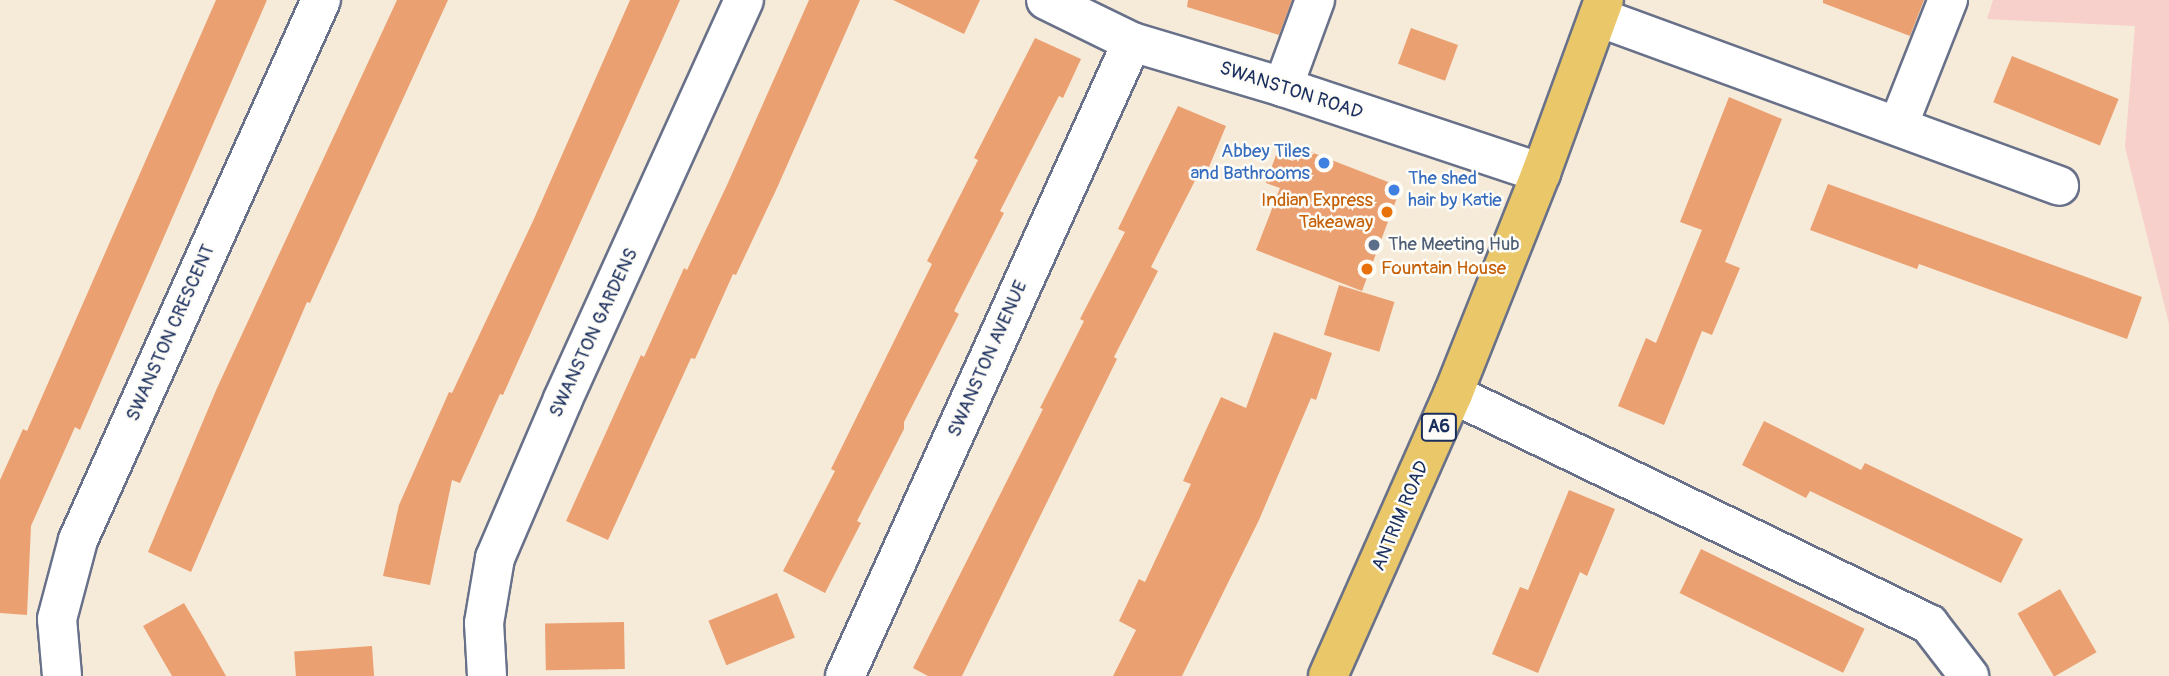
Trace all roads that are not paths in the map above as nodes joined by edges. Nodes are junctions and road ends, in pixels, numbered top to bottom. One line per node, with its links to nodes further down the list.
1 (321, 0): 13 (street, SWANSTON CRESCENT)
2 (744, 0): 14 (street, SWANSTON GARDENS)
3 (1046, 0): 7 (street, SWANSTON ROAD)
4 (1315, 0): 8 (street)
5 (1948, 0): 9 (street)
6 (1601, 8): 9 (street); 10 (main road, ANTRIM ROAD / A6)
7 (1132, 42): 8 (street, SWANSTON ROAD); 15 (street, SWANSTON AVENUE)
8 (1283, 87): 10 (street, SWANSTON ROAD)
9 (1898, 126): 11 (street)
10 (1541, 173): 12 (main road, ANTRIM ROAD / A6)
11 (2059, 186)
12 (1453, 394): 16 (main road, ANTRIM ROAD / A6); 17 (street)
13 (62, 676)
14 (487, 676)
15 (845, 676)
16 (1328, 676)
17 (1969, 676)

